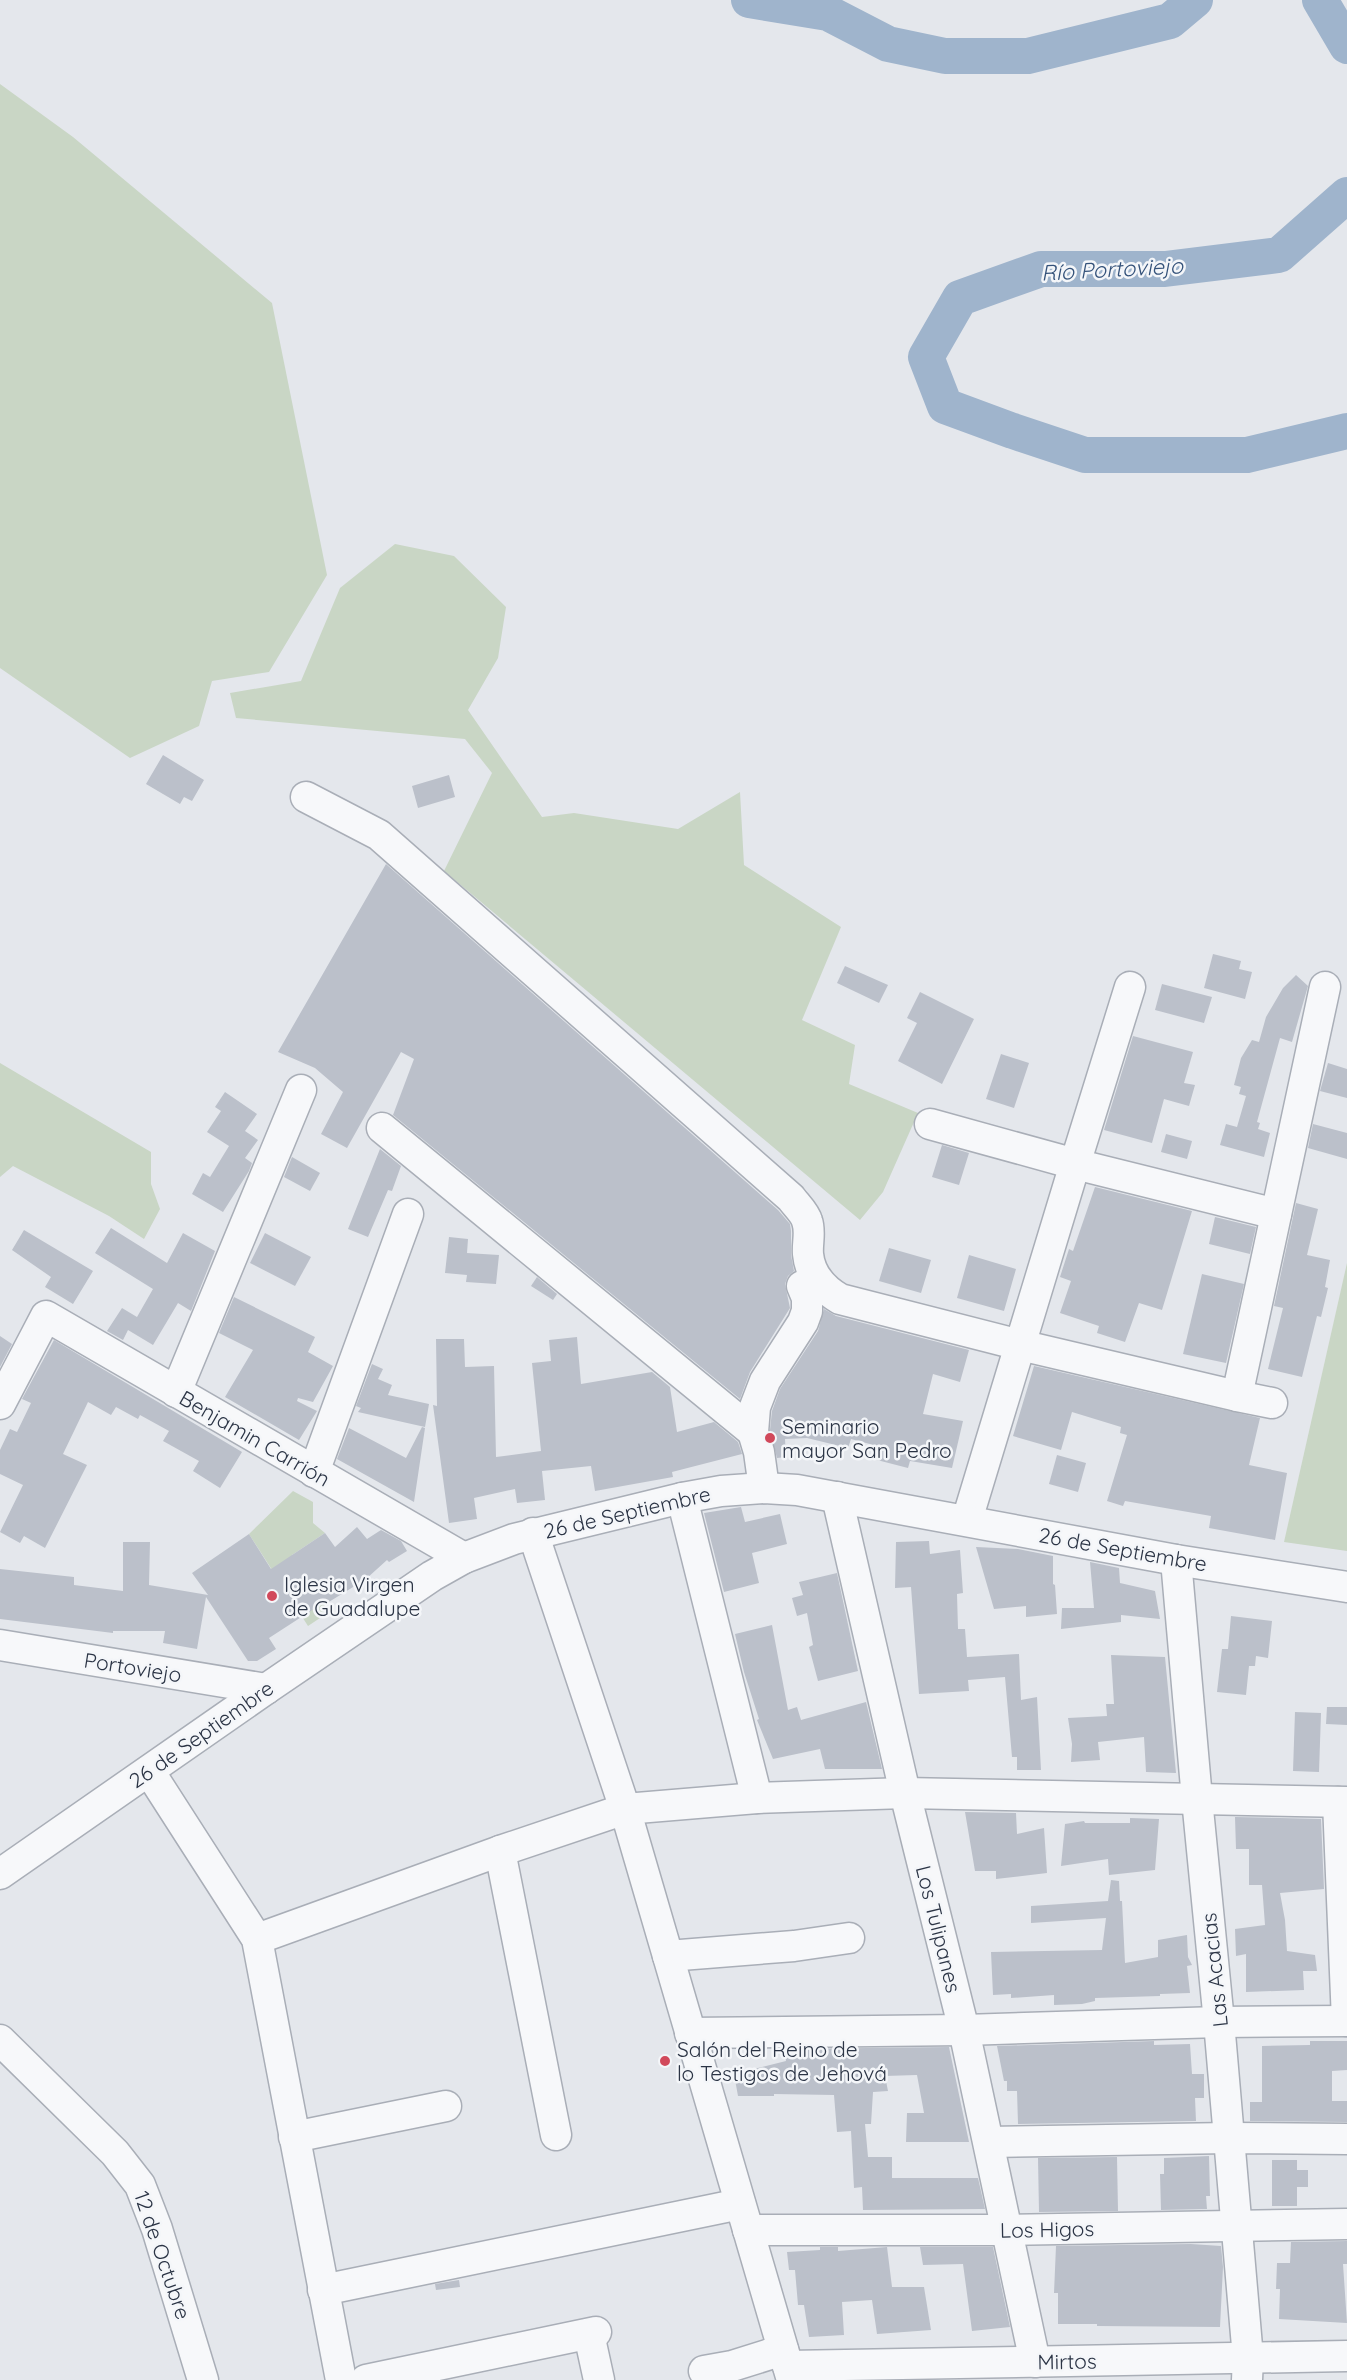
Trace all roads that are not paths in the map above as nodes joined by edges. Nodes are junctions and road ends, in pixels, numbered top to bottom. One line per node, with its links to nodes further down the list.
1 (306, 797): 11 (street)
2 (1130, 987): 7 (street)
3 (1325, 987): 9 (street)
4 (301, 1090): 12 (street)
5 (930, 1124): 7 (street)
6 (382, 1128): 16 (street)
7 (1075, 1164): 9 (street); 11 (street)
8 (408, 1214): 17 (street)
9 (1276, 1214): 13 (street)
10 (802, 1286): 16 (street)
11 (1020, 1345): 13 (street); 21 (street)
12 (176, 1392): 15 (street, Benjamin Carrión); 17 (street, Benjamin Carrión)
13 (1237, 1396): 14 (street)
14 (1272, 1403)
15 (0, 1404)
16 (753, 1432): 18 (street)
17 (314, 1472): 23 (street, Benjamin Carrión)
18 (764, 1488): 19 (street, 26 de Septiembre); 20 (street, 26 de Septiembre)
19 (837, 1497): 21 (street, 26 de Septiembre); 29 (street, Los Tulipanes)
20 (682, 1498): 22 (street, 26 de Septiembre); 30 (street)
21 (967, 1520): 24 (street, 26 de Septiembre)
22 (533, 1533): 23 (street, 26 de Septiembre); 33 (street)
23 (464, 1558): 27 (street, 26 de Septiembre)
24 (1176, 1560): 25 (street, 26 de Septiembre); 31 (street, Las Acacias)
25 (1347, 1586)
26 (0, 1645): 27 (street, Portoviejo)
27 (266, 1689): 28 (street, 26 de Septiembre)
28 (149, 1771): 35 (street, 26 de Septiembre); 37 (street)
29 (905, 1793): 30 (street); 31 (street); 41 (street, Los Tulipanes)
30 (757, 1798): 33 (street)
31 (1197, 1799): 32 (street); 40 (street, Las Acacias)
32 (1342, 1802): 39 (street)
33 (625, 1809): 34 (street); 38 (street)
34 (500, 1851): 37 (street); 45 (street)
35 (0, 1874)
36 (849, 1938): 38 (street)
37 (257, 1939): 46 (street)
38 (668, 1956): 42 (street)
39 (1347, 2021): 40 (street)
40 (1220, 2022): 41 (street); 47 (street, Las Acacias)
41 (964, 2030): 42 (street); 49 (street, Los Tulipanes)
42 (690, 2033): 50 (street)
43 (0, 2040): 61 (street, 12 de Octubre)
44 (446, 2106): 46 (street)
45 (556, 2135)
46 (294, 2137): 54 (street)
47 (1229, 2138): 48 (street); 49 (street); 52 (street, Las Acacias)
48 (1347, 2139)
49 (989, 2142): 53 (street, Los Tulipanes)
50 (744, 2217): 53 (street, Los Higos); 54 (street, Los Higos); 57 (street)
51 (1347, 2224): 52 (street, Los Higos)
52 (1236, 2225): 53 (street, Los Higos); 58 (street, Las Acacias)
53 (1007, 2230): 56 (street, Los Tulipanes)
54 (324, 2290): 62 (street)
55 (1347, 2356): 58 (street, Mirtos)
56 (1035, 2362): 57 (street, Mirtos); 58 (street, Mirtos)
57 (787, 2365): 60 (street, Mirtos)
58 (1247, 2369)
59 (463, 2370): 63 (street); 64 (street)
60 (704, 2371)
61 (197, 2377)
62 (341, 2380)
63 (366, 2380)
64 (599, 2380)

